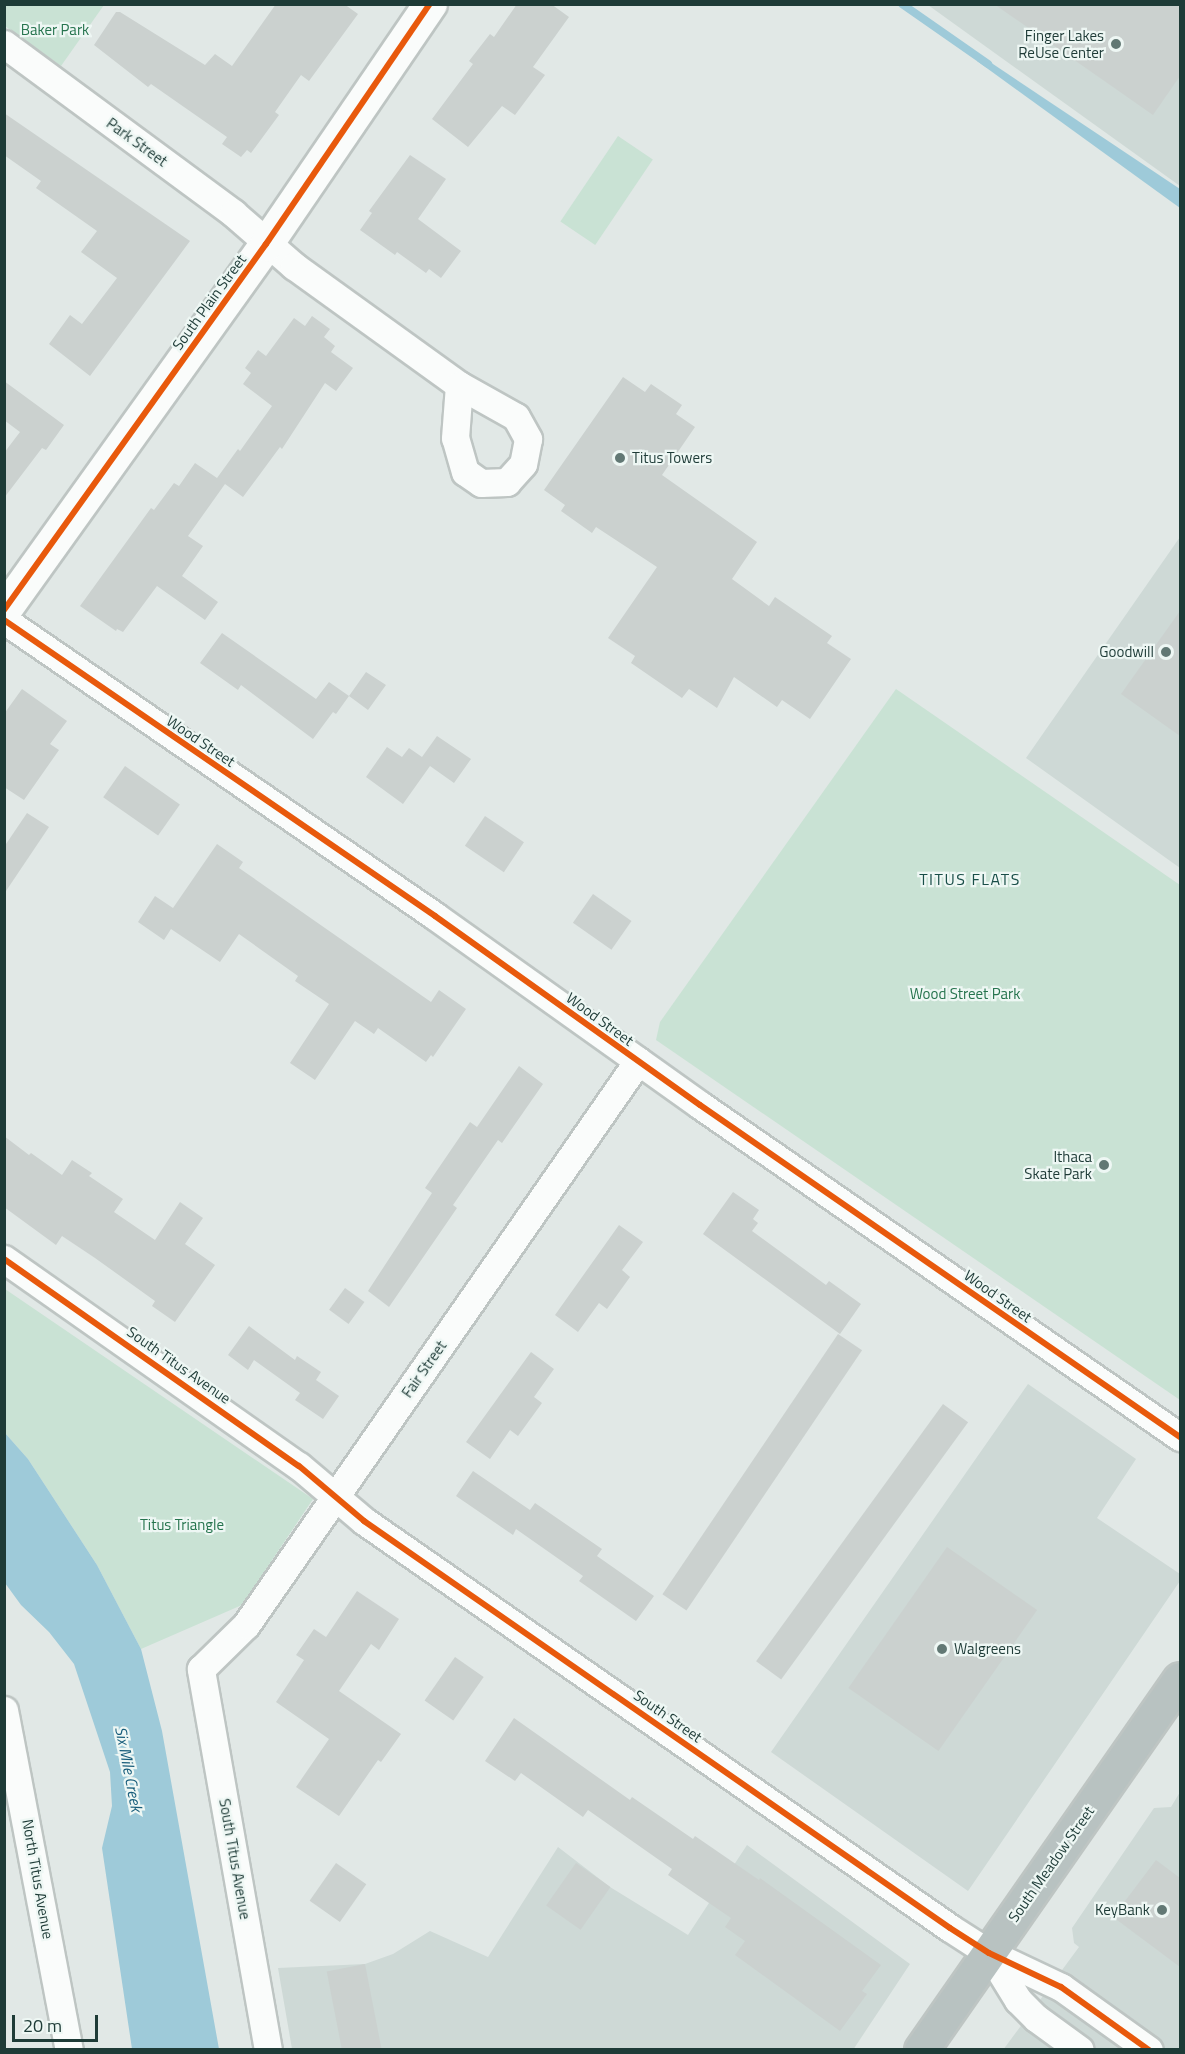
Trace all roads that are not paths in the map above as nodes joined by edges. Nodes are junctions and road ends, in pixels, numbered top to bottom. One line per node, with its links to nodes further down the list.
1 (430, 4): 3 (street, South Plain Street)
2 (4, 44): 3 (street, Park Street)
3 (266, 244): 4 (street, Park Street); 5 (street, South Plain Street)
4 (459, 385)
5 (4, 610)
6 (4, 620): 7 (street, Wood Street)
7 (638, 1061): 9 (street, Wood Street); 10 (street, Fair Street)
8 (4, 1258): 10 (street, South Titus Avenue)
9 (1180, 1437)
10 (336, 1495): 11 (street, Fair Street); 14 (street, South Street)
11 (201, 1669): 16 (street, South Titus Avenue)
12 (1180, 1679): 14 (highway, South Meadow Street)
13 (4, 1710): 15 (street, North Titus Avenue)
14 (989, 1953): 17 (highway, South Meadow Street); 18 (street); 19 (street)
15 (69, 2049)
16 (268, 2049)
17 (921, 2049)
18 (1080, 2049)
19 (1149, 2049)

